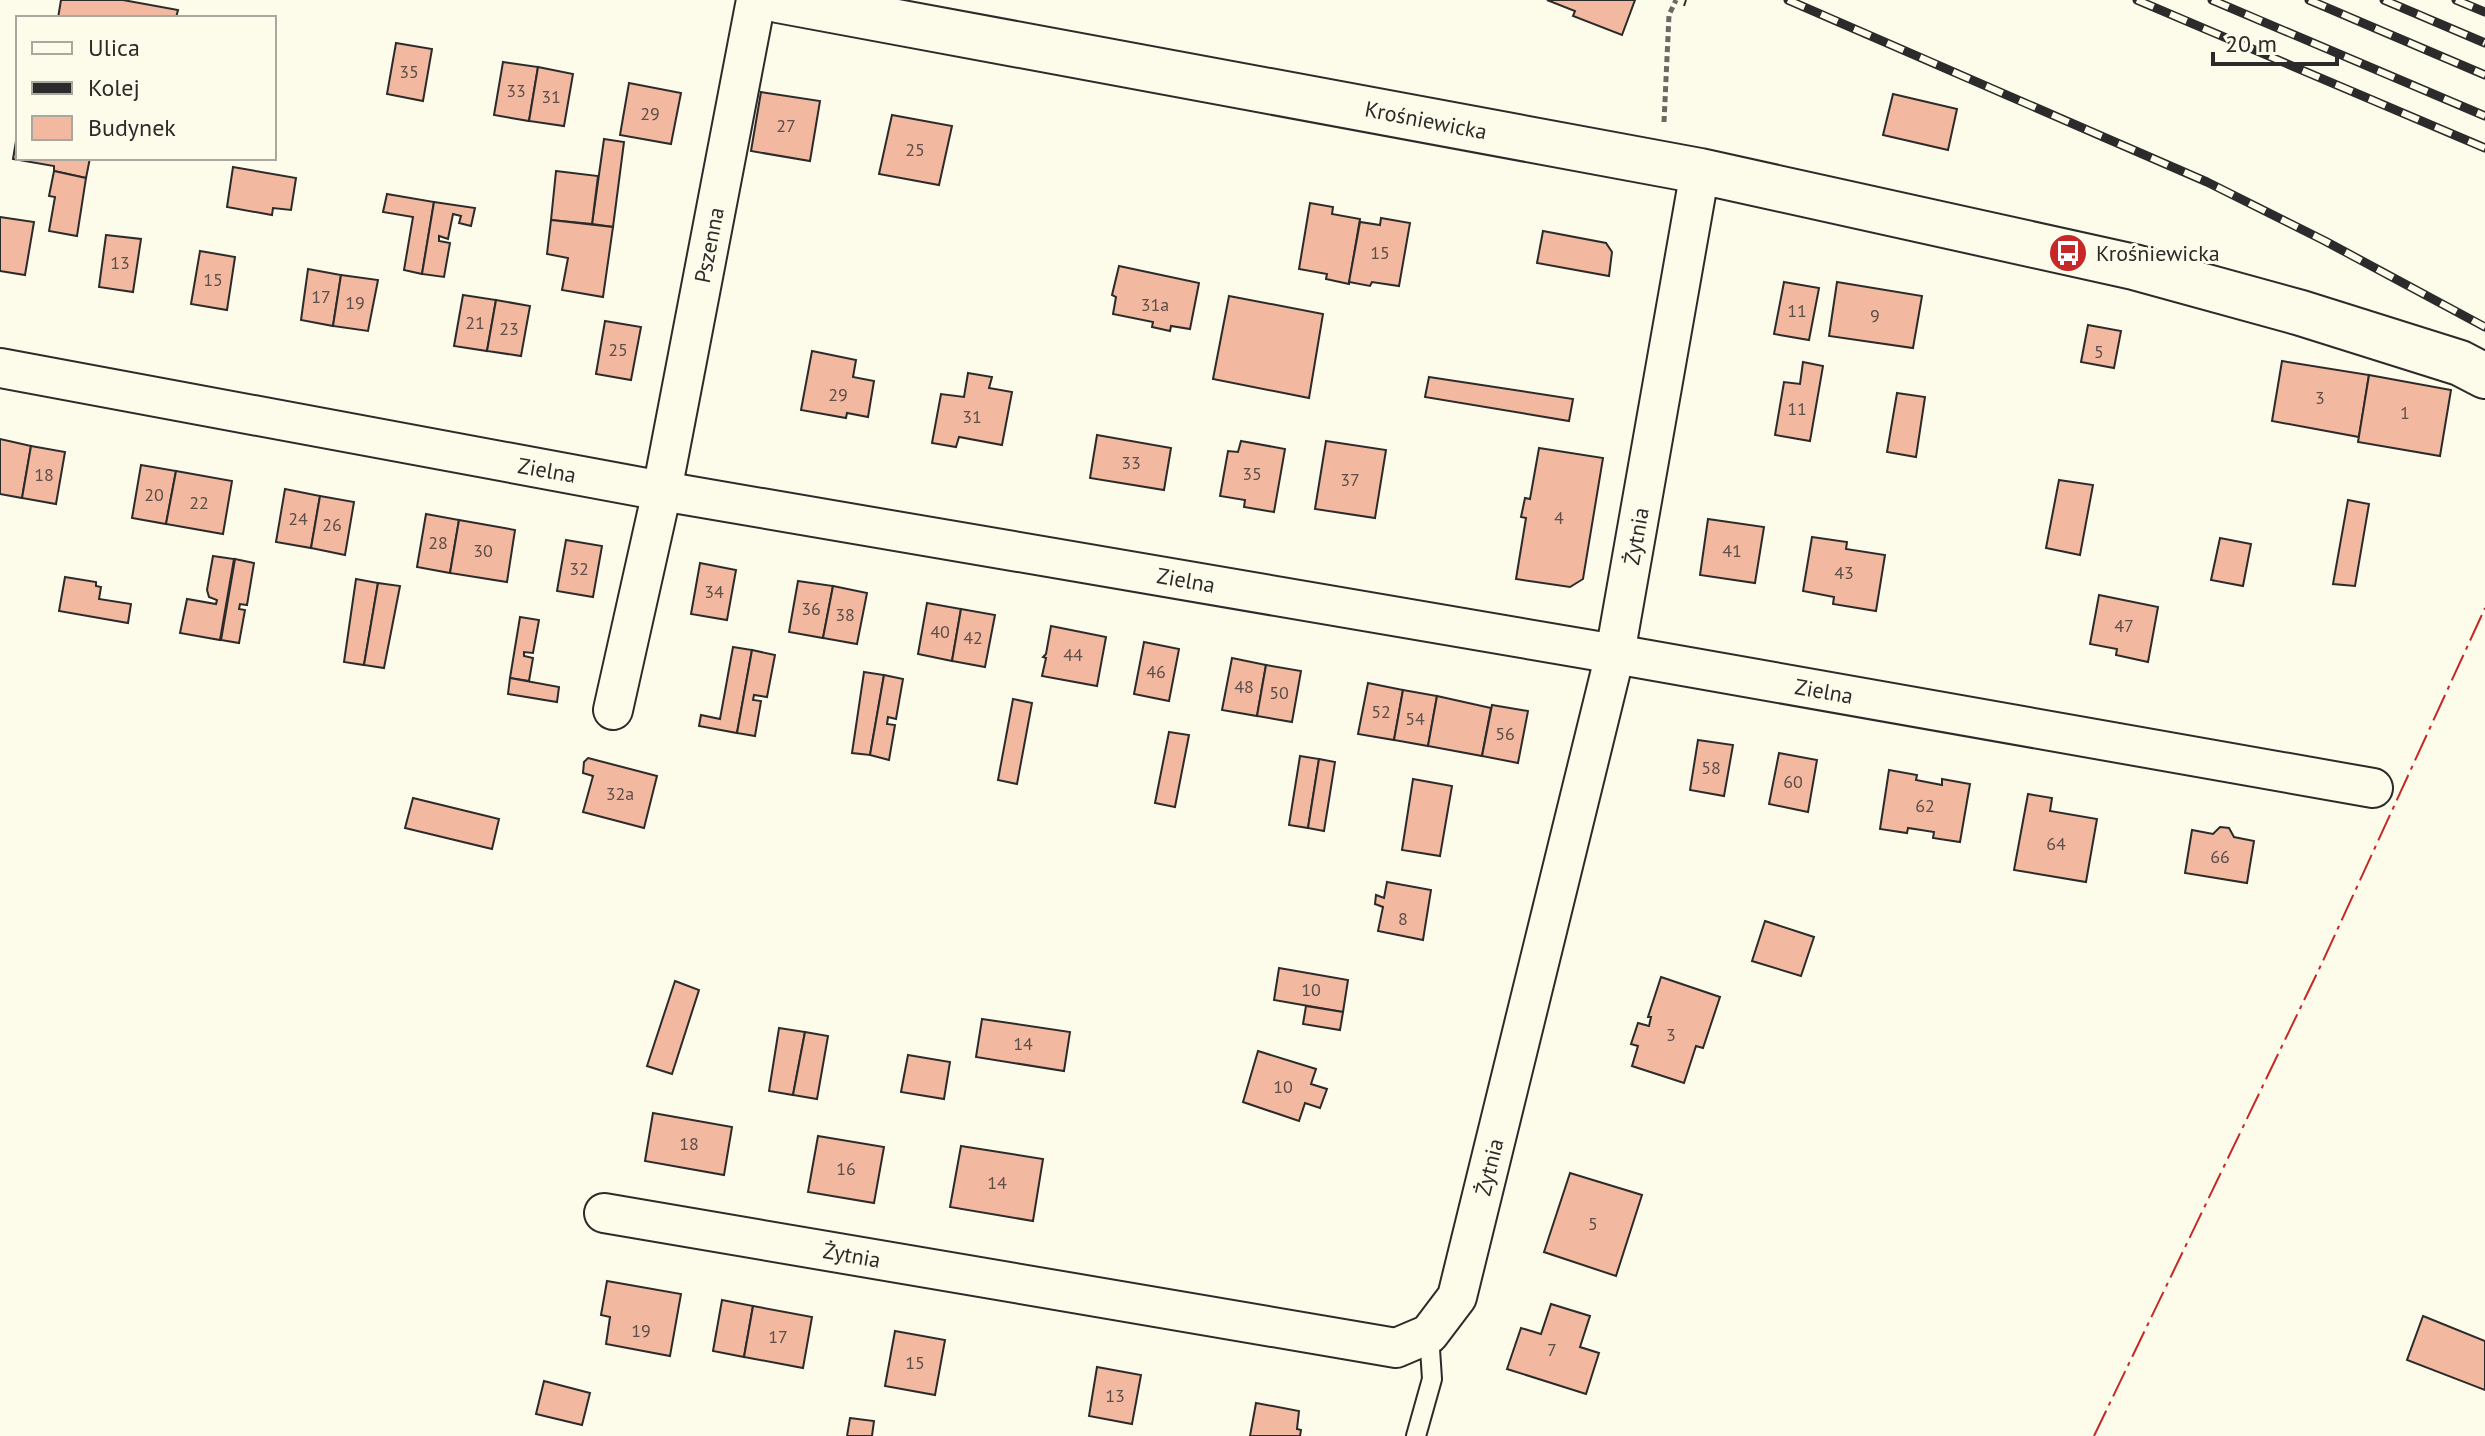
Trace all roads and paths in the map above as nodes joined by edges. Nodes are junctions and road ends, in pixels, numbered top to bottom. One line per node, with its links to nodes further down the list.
1 (756, 0): 8 (street, Pszenna)
2 (778, 0): 4 (street, Krośniewicka)
3 (1676, 0): 4 (path)
4 (1655, 163): 5 (street, Krośniewicka)
5 (1700, 171): 7 (street, Krośniewicka); 9 (street, Żytnia)
6 (0, 368): 8 (street, Zielna)
7 (2485, 376)
8 (662, 491): 9 (street, Zielna); 10 (street, Pszenna)
9 (1615, 654): 11 (street, Zielna); 13 (street, Żytnia)
10 (613, 710)
11 (2373, 788)
12 (604, 1213): 13 (street, Żytnia)
13 (1429, 1334): 14 (lane)
14 (1416, 1436)

